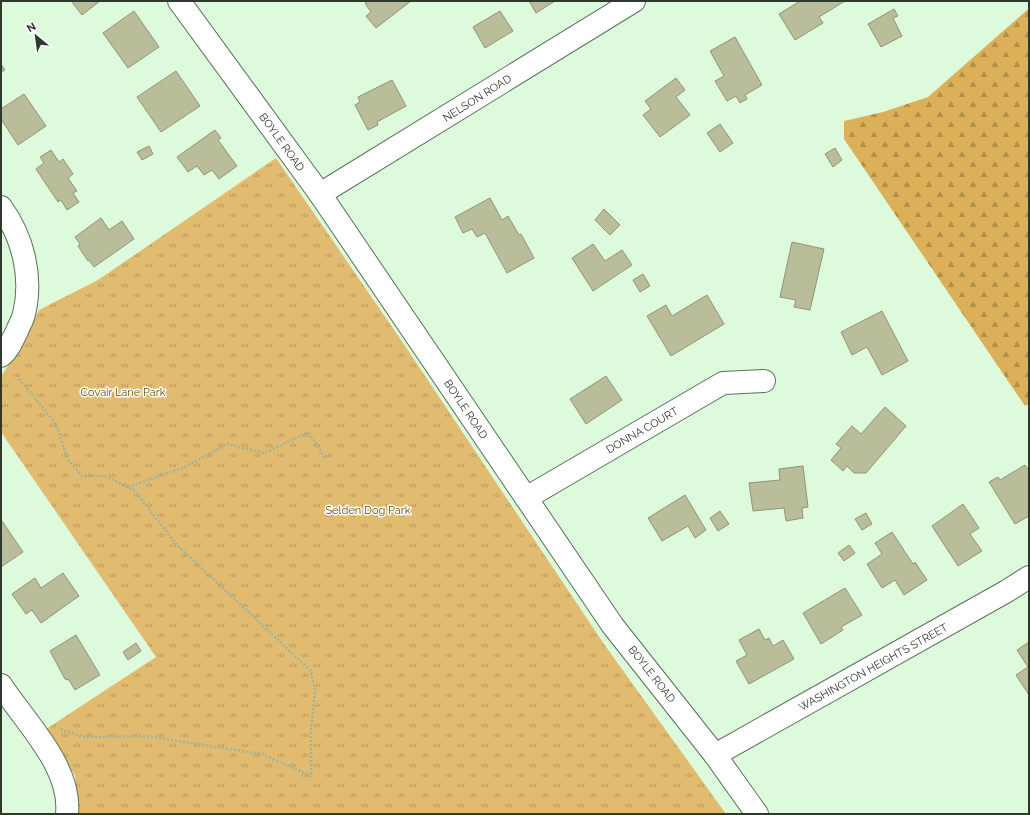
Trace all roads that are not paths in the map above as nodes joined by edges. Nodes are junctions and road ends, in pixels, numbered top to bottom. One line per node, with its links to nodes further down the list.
1 (179, 1): 3 (street, BOYLE ROAD)
2 (634, 1): 3 (street, NELSON ROAD)
3 (320, 194): 7 (street, BOYLE ROAD)
4 (1, 207): 5 (street)
5 (1, 356)
6 (764, 381): 7 (street, DONNA COURT)
7 (526, 498): 10 (street, BOYLE ROAD)
8 (1029, 577): 10 (street, WASHINGTON HEIGHTS STREET)
9 (1, 686): 11 (street)
10 (715, 755): 12 (street, BOYLE ROAD)
11 (67, 814)
12 (758, 814)

